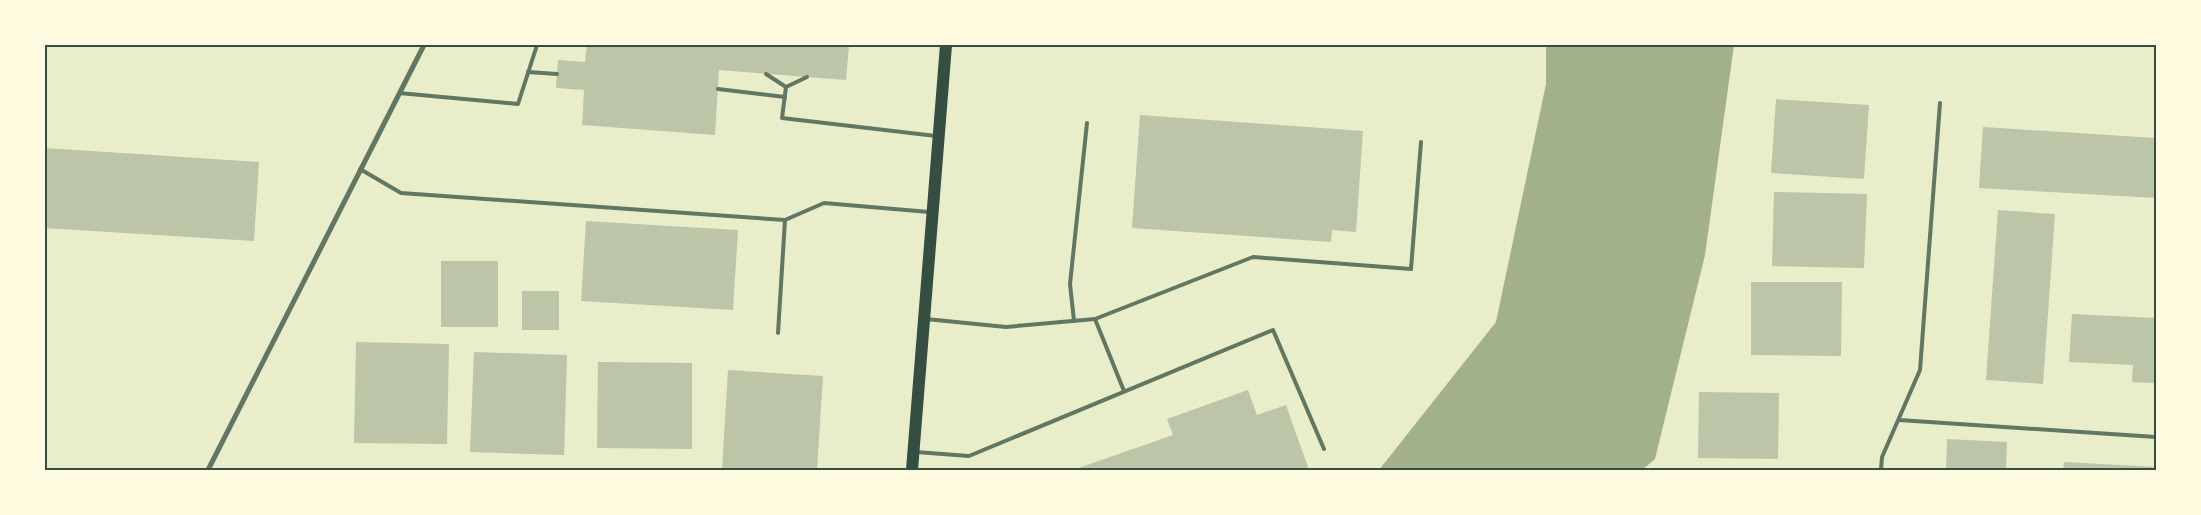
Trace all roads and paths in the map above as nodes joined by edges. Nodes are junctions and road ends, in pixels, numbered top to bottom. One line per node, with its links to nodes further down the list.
1 (424, 45): 10 (street)
2 (537, 45): 4 (lane)
3 (946, 45): 14 (main road)
4 (528, 72): 5 (lane); 10 (lane)
5 (557, 74)
6 (766, 74): 8 (lane)
7 (807, 76): 8 (lane)
8 (786, 87): 11 (lane)
9 (718, 90): 11 (lane)
10 (399, 93): 16 (street)
11 (785, 96): 14 (lane)
12 (1940, 103): 24 (lane)
13 (1087, 123): 21 (lane)
14 (938, 136): 17 (main road)
15 (1421, 142): 20 (lane)
16 (360, 169): 18 (lane); 28 (street)
17 (931, 212): 18 (lane); 19 (main road)
18 (785, 220): 22 (lane)
19 (924, 319): 21 (lane); 27 (main road)
20 (1094, 319): 21 (lane); 23 (lane)
21 (1074, 321)
22 (778, 333)
23 (1124, 391): 26 (lane); 27 (lane)
24 (1899, 420): 25 (lane); 30 (lane)
25 (2156, 437)
26 (1324, 449)
27 (914, 452): 29 (main road)
28 (208, 470)
29 (912, 470)
30 (1881, 470)

